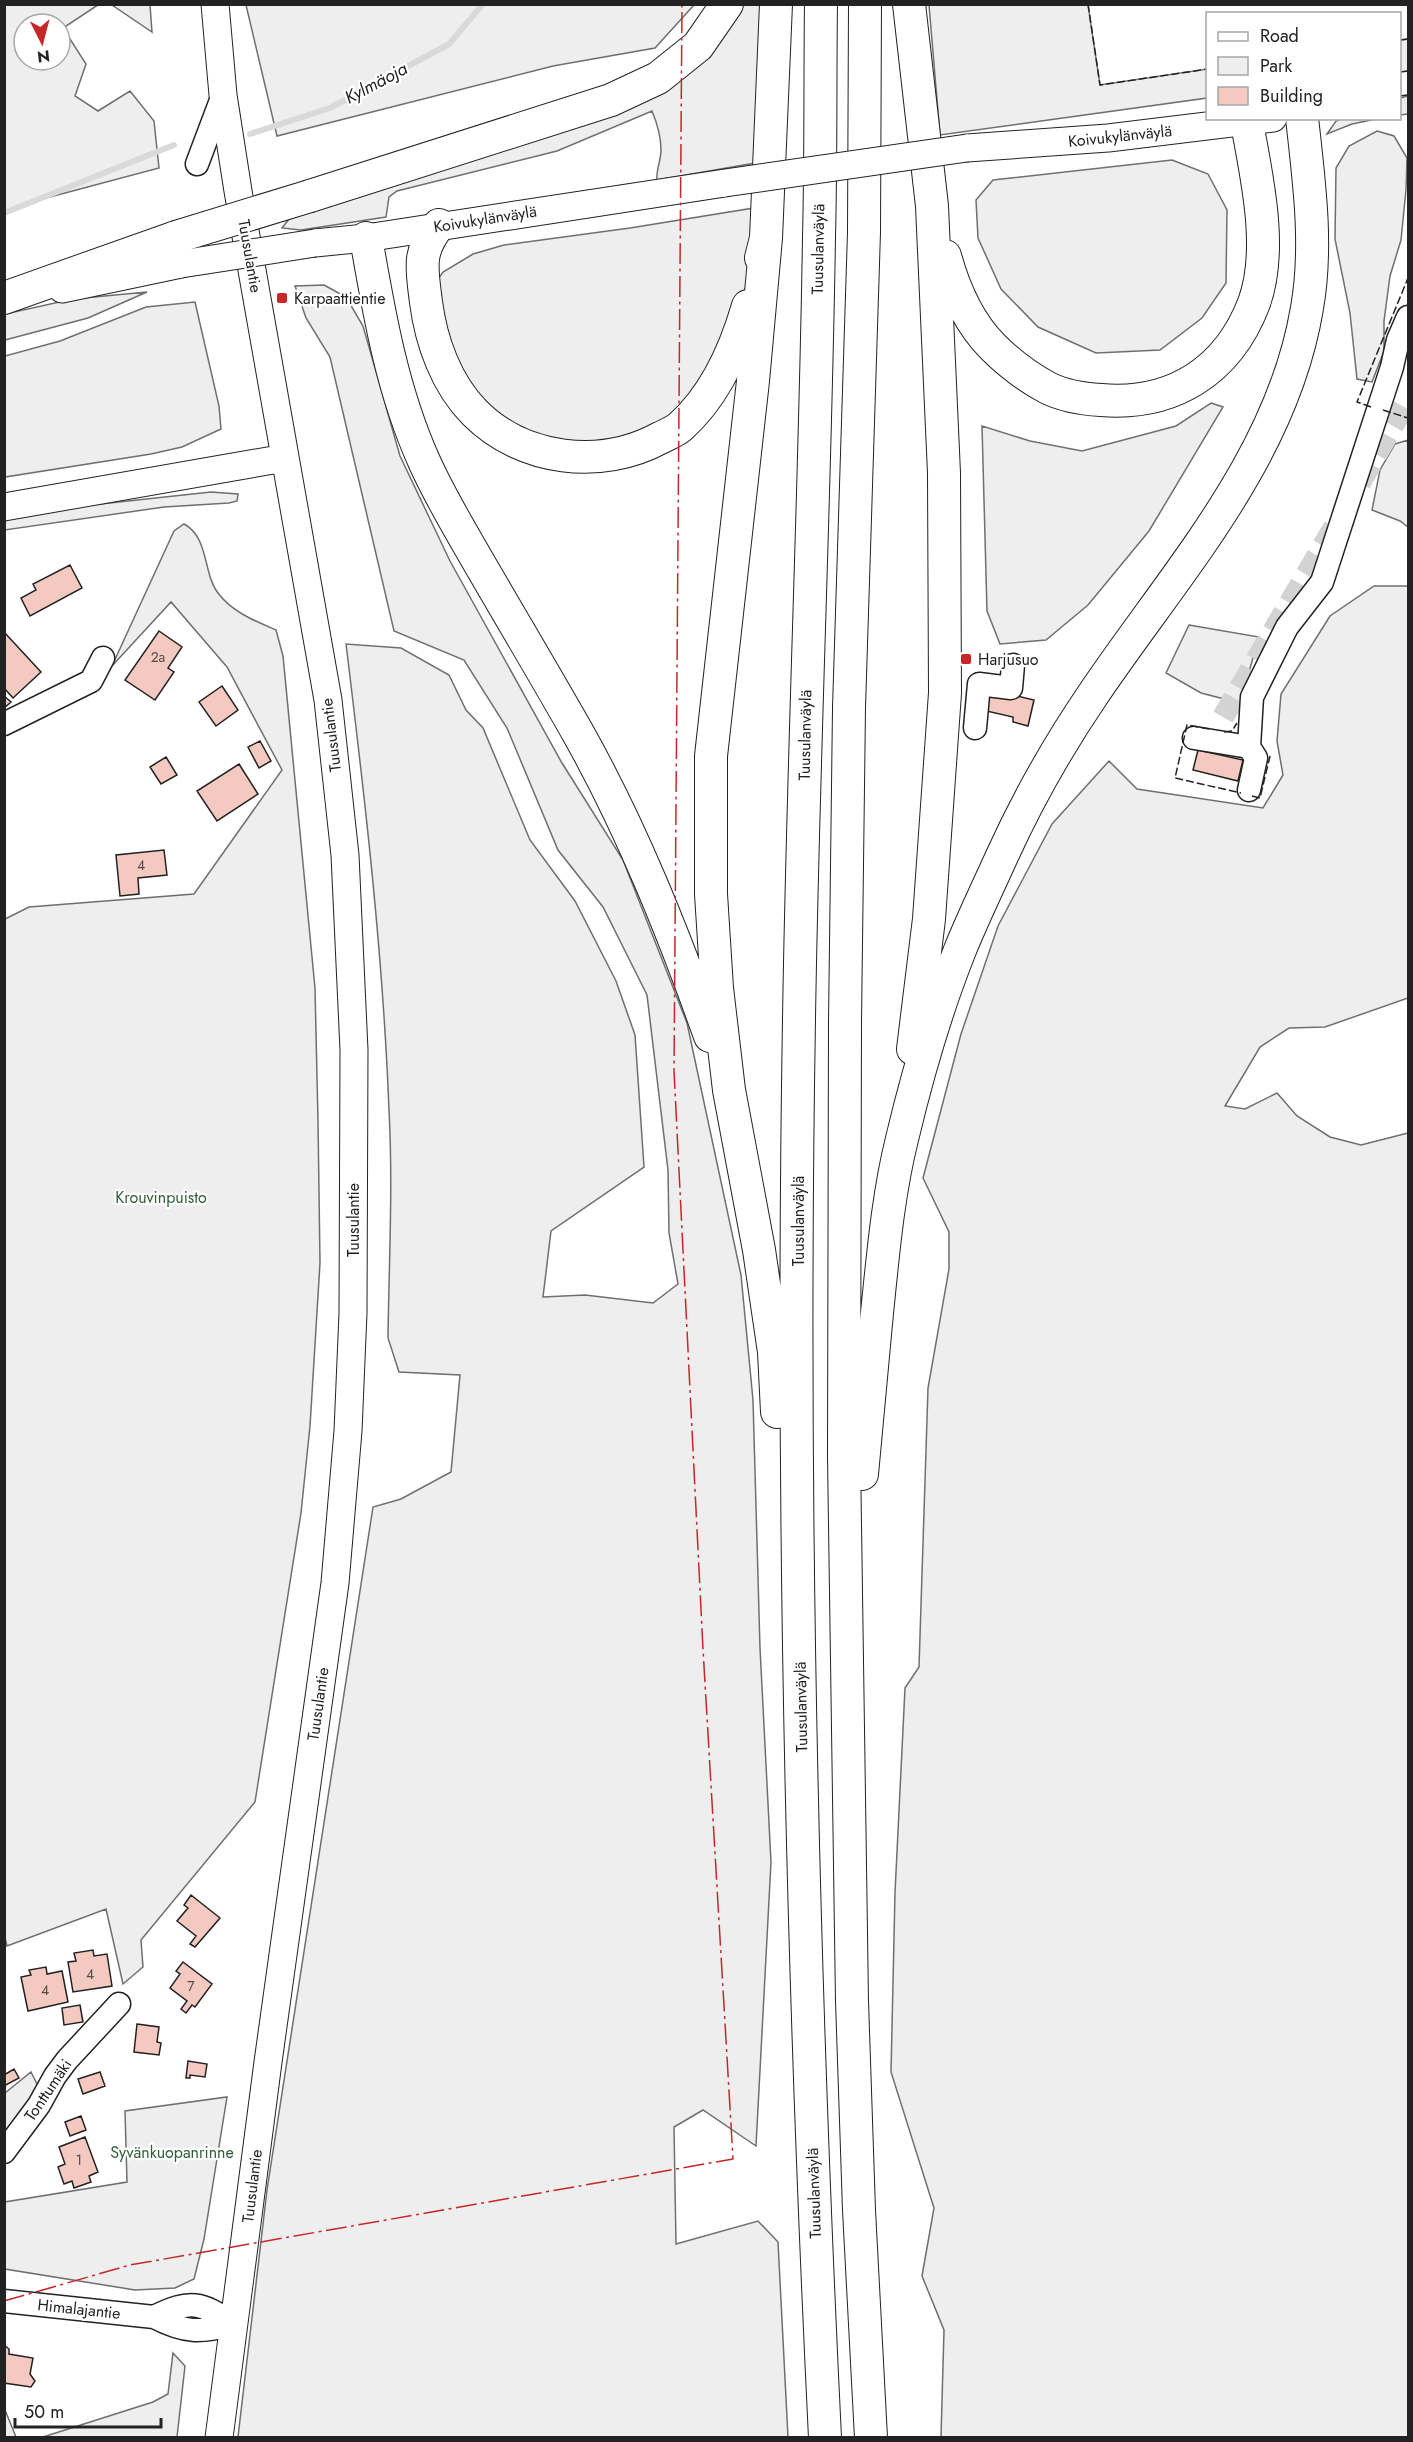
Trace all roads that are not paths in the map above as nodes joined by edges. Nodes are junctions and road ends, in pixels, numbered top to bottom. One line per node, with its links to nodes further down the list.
1 (214, 4): 7 (main road, Tuusulantie)
2 (727, 4): 17 (highway, bridge)
3 (776, 4): 16 (highway)
4 (820, 4): 32 (highway, Tuusulanväylä)
5 (865, 4): 33 (highway)
6 (909, 4): 13 (highway)
7 (223, 95): 12 (street); 21 (main road, Tuusulantie)
8 (1206, 108): 11 (main road, Koivukylänväylä)
9 (1255, 120): 11 (main road, Koivukylänväylä); 13 (highway)
10 (1302, 120): 31 (highway)
11 (967, 148): 14 (main road, Koivukylänväylä, bridge)
12 (197, 164)
13 (932, 206): 31 (highway)
14 (439, 225): 15 (main road, Koivukylänväylä); 16 (highway)
15 (366, 238): 17 (main road, Koivukylänväylä, bridge); 30 (highway)
16 (766, 238): 30 (highway)
17 (179, 250): 18 (highway)
18 (4, 300)
19 (1408, 317): 20 (street)
20 (1400, 370): 28 (street)
21 (285, 458): 22 (main road); 37 (main road, Tuusulantie)
22 (4, 507)
23 (103, 658): 25 (street)
24 (1013, 665): 26 (street)
25 (4, 724)
26 (975, 728)
27 (1194, 738): 28 (street)
28 (1249, 747): 29 (street)
29 (1249, 790)
30 (729, 1090): 32 (highway)
31 (901, 1142): 33 (highway)
32 (800, 1632): 39 (highway, Tuusulanväylä)
33 (848, 1645): 40 (highway)
34 (119, 2004): 35 (street, Tonttumäki)
35 (4, 2152)
36 (4, 2301): 37 (street, Himalajantie)
37 (234, 2324): 38 (main road, Tuusulantie)
38 (219, 2438)
39 (825, 2438)
40 (871, 2438)

